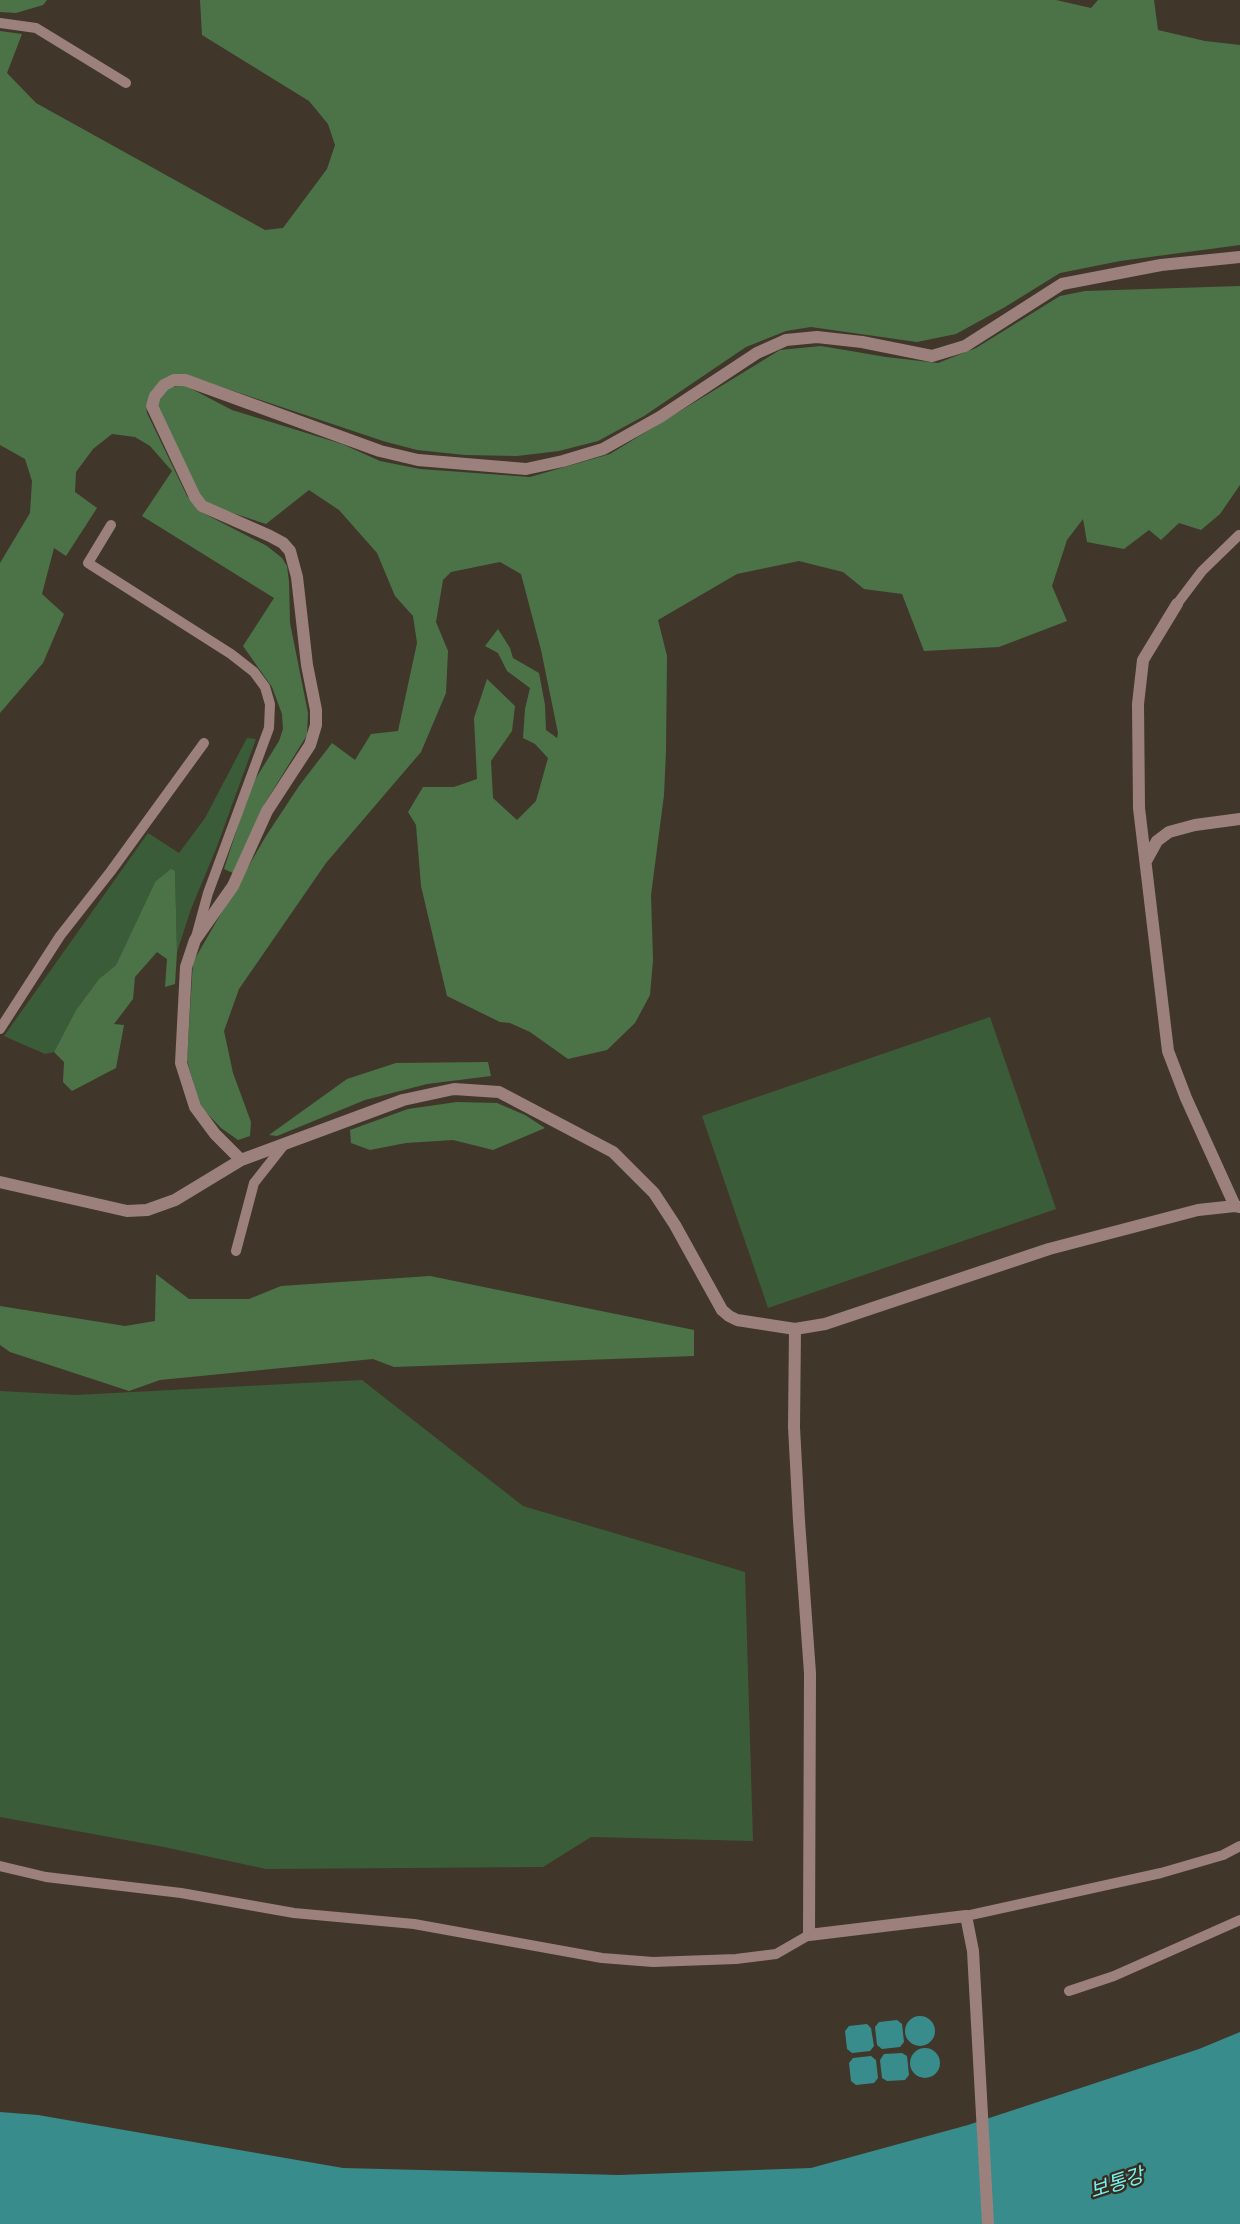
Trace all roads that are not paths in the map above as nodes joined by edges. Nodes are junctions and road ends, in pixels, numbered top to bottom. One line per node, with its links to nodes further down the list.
1 (0, 23): 2 (lane)
2 (126, 83)
3 (1240, 257): 10 (street)
4 (111, 525): 10 (lane)
5 (1239, 535): 6 (lane)
6 (1177, 604): 9 (street)
7 (204, 743): 11 (lane)
8 (1240, 819): 9 (street)
9 (1146, 861): 15 (street)
10 (195, 940): 13 (street)
11 (0, 1029)
12 (284, 1145): 13 (street); 16 (lane); 17 (street)
13 (241, 1160): 14 (street)
14 (0, 1182)
15 (1237, 1206): 17 (street)
16 (236, 1251)
17 (795, 1329): 22 (street)
18 (1240, 1846): 20 (lane)
19 (0, 1866): 22 (lane)
20 (966, 1916): 22 (street); 24 (street)
21 (1240, 1920): 23 (lane)
22 (809, 1935)
23 (1069, 1991)
24 (988, 2224)

